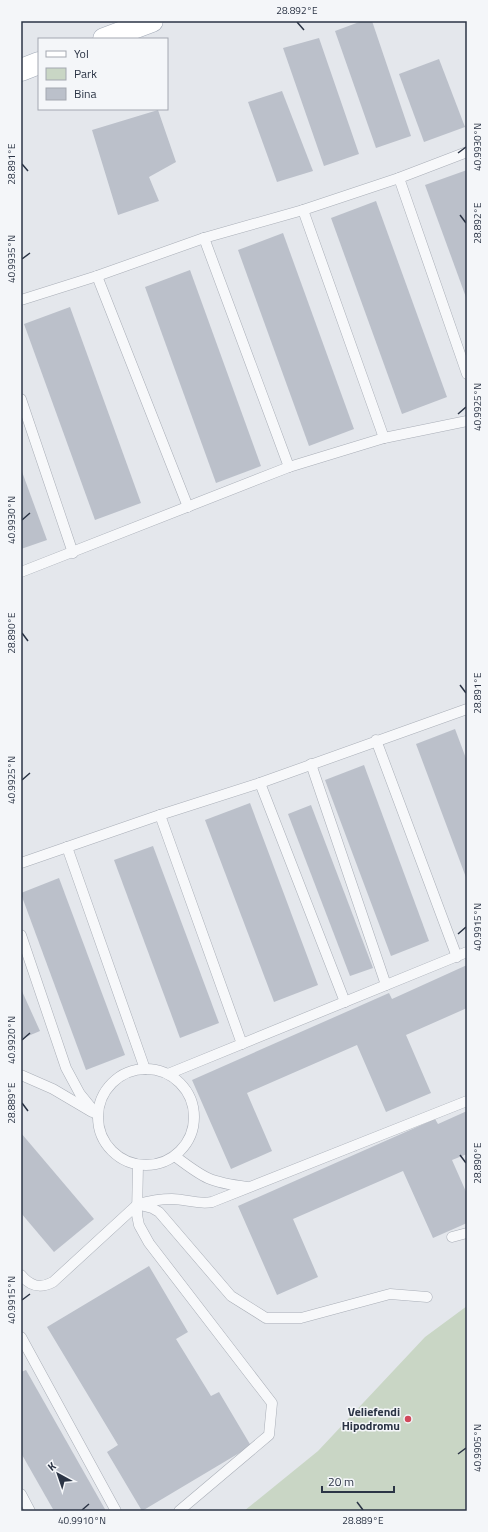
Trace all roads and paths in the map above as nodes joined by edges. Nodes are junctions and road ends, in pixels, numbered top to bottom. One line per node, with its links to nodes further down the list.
1 (152, 21): 2 (main road)
2 (107, 38)
3 (38, 63): 4 (main road)
4 (21, 70)
5 (467, 152): 6 (lane)
6 (399, 178): 7 (lane); 11 (lane)
7 (303, 210): 8 (lane); 14 (lane)
8 (204, 238): 9 (lane); 15 (lane)
9 (97, 276): 10 (lane); 16 (lane)
10 (21, 300)
11 (467, 374)
12 (21, 399): 17 (lane)
13 (467, 421): 14 (lane)
14 (384, 438): 15 (lane)
15 (290, 467): 16 (lane)
16 (188, 507): 17 (lane)
17 (73, 553): 18 (lane)
18 (21, 572)
19 (467, 709): 20 (lane)
20 (376, 740): 21 (lane); 28 (lane)
21 (311, 764): 22 (lane); 29 (lane)
22 (260, 783): 23 (lane); 30 (lane)
23 (160, 815): 24 (lane); 31 (lane)
24 (67, 847): 25 (lane); 32 (lane)
25 (21, 863)
26 (21, 935): 36 (lane)
27 (467, 952): 28 (lane)
28 (456, 957): 29 (lane)
29 (386, 985): 30 (lane)
30 (345, 1002): 31 (lane)
31 (242, 1044): 33 (lane)
32 (145, 1069): 33 (lane); 36 (lane)
33 (168, 1074): 37 (lane)
34 (21, 1075): 36 (lane)
35 (467, 1101): 39 (lane)
36 (97, 1115): 38 (lane)
37 (176, 1157): 38 (lane); 39 (lane)
38 (138, 1165): 40 (lane)
39 (249, 1188): 40 (lane)
40 (138, 1204): 43 (lane); 44 (lane); 50 (lane)
41 (467, 1232): 42 (lane)
42 (452, 1238)
43 (21, 1275)
44 (427, 1297)
45 (21, 1337): 46 (lane)
46 (24, 1349): 49 (lane)
47 (21, 1494): 48 (lane)
48 (30, 1511)
49 (116, 1511)
50 (178, 1511)

